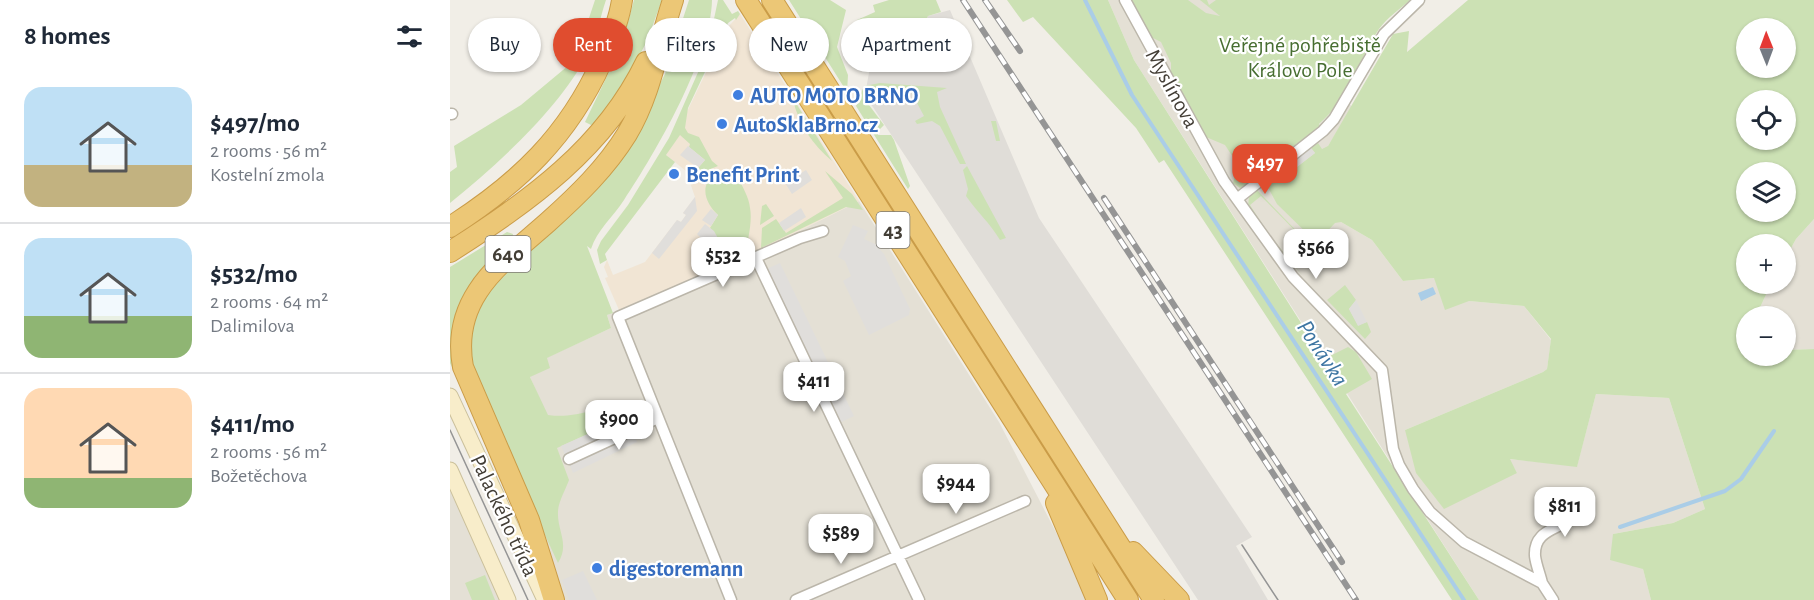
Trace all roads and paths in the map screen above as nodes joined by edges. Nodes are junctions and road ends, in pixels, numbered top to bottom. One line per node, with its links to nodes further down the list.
1 (622, 0): 8 (highway, 640)
2 (772, 0): 20 (highway, 43)
3 (1125, 0): 7 (street, Myslínova)
4 (1419, 0): 7 (street)
5 (746, 1): 14 (highway, 43)
6 (671, 7): 10 (highway, 640); 27 (highway, 640)
7 (1237, 199): 24 (street, Myslínova)
8 (450, 227)
9 (823, 231): 11 (street)
10 (450, 252)
11 (756, 258): 13 (street); 23 (street)
12 (450, 396): 26 (street, Palackého třída)
13 (658, 418): 15 (street); 28 (street)
14 (1038, 458): 31 (highway); 32 (highway, 43)
15 (568, 459)
16 (450, 470): 17 (street, Palackého třída)
17 (455, 493): 25 (street, Palackého třída)
18 (1025, 501): 23 (street)
19 (1578, 502): 22 (street)
20 (1101, 517): 33 (highway, 43); 34 (highway)
21 (1585, 519): 22 (street, Myslínova)
22 (1572, 520): 24 (street, Myslínova)
23 (898, 556): 29 (street); 30 (street)
24 (1542, 583): 35 (street, Myslínova)
25 (508, 600)
26 (544, 600)
27 (554, 600)
28 (731, 600)
29 (796, 600)
30 (919, 600)
31 (1097, 600)
32 (1128, 600)
33 (1154, 600)
34 (1179, 600)
35 (1553, 600)

